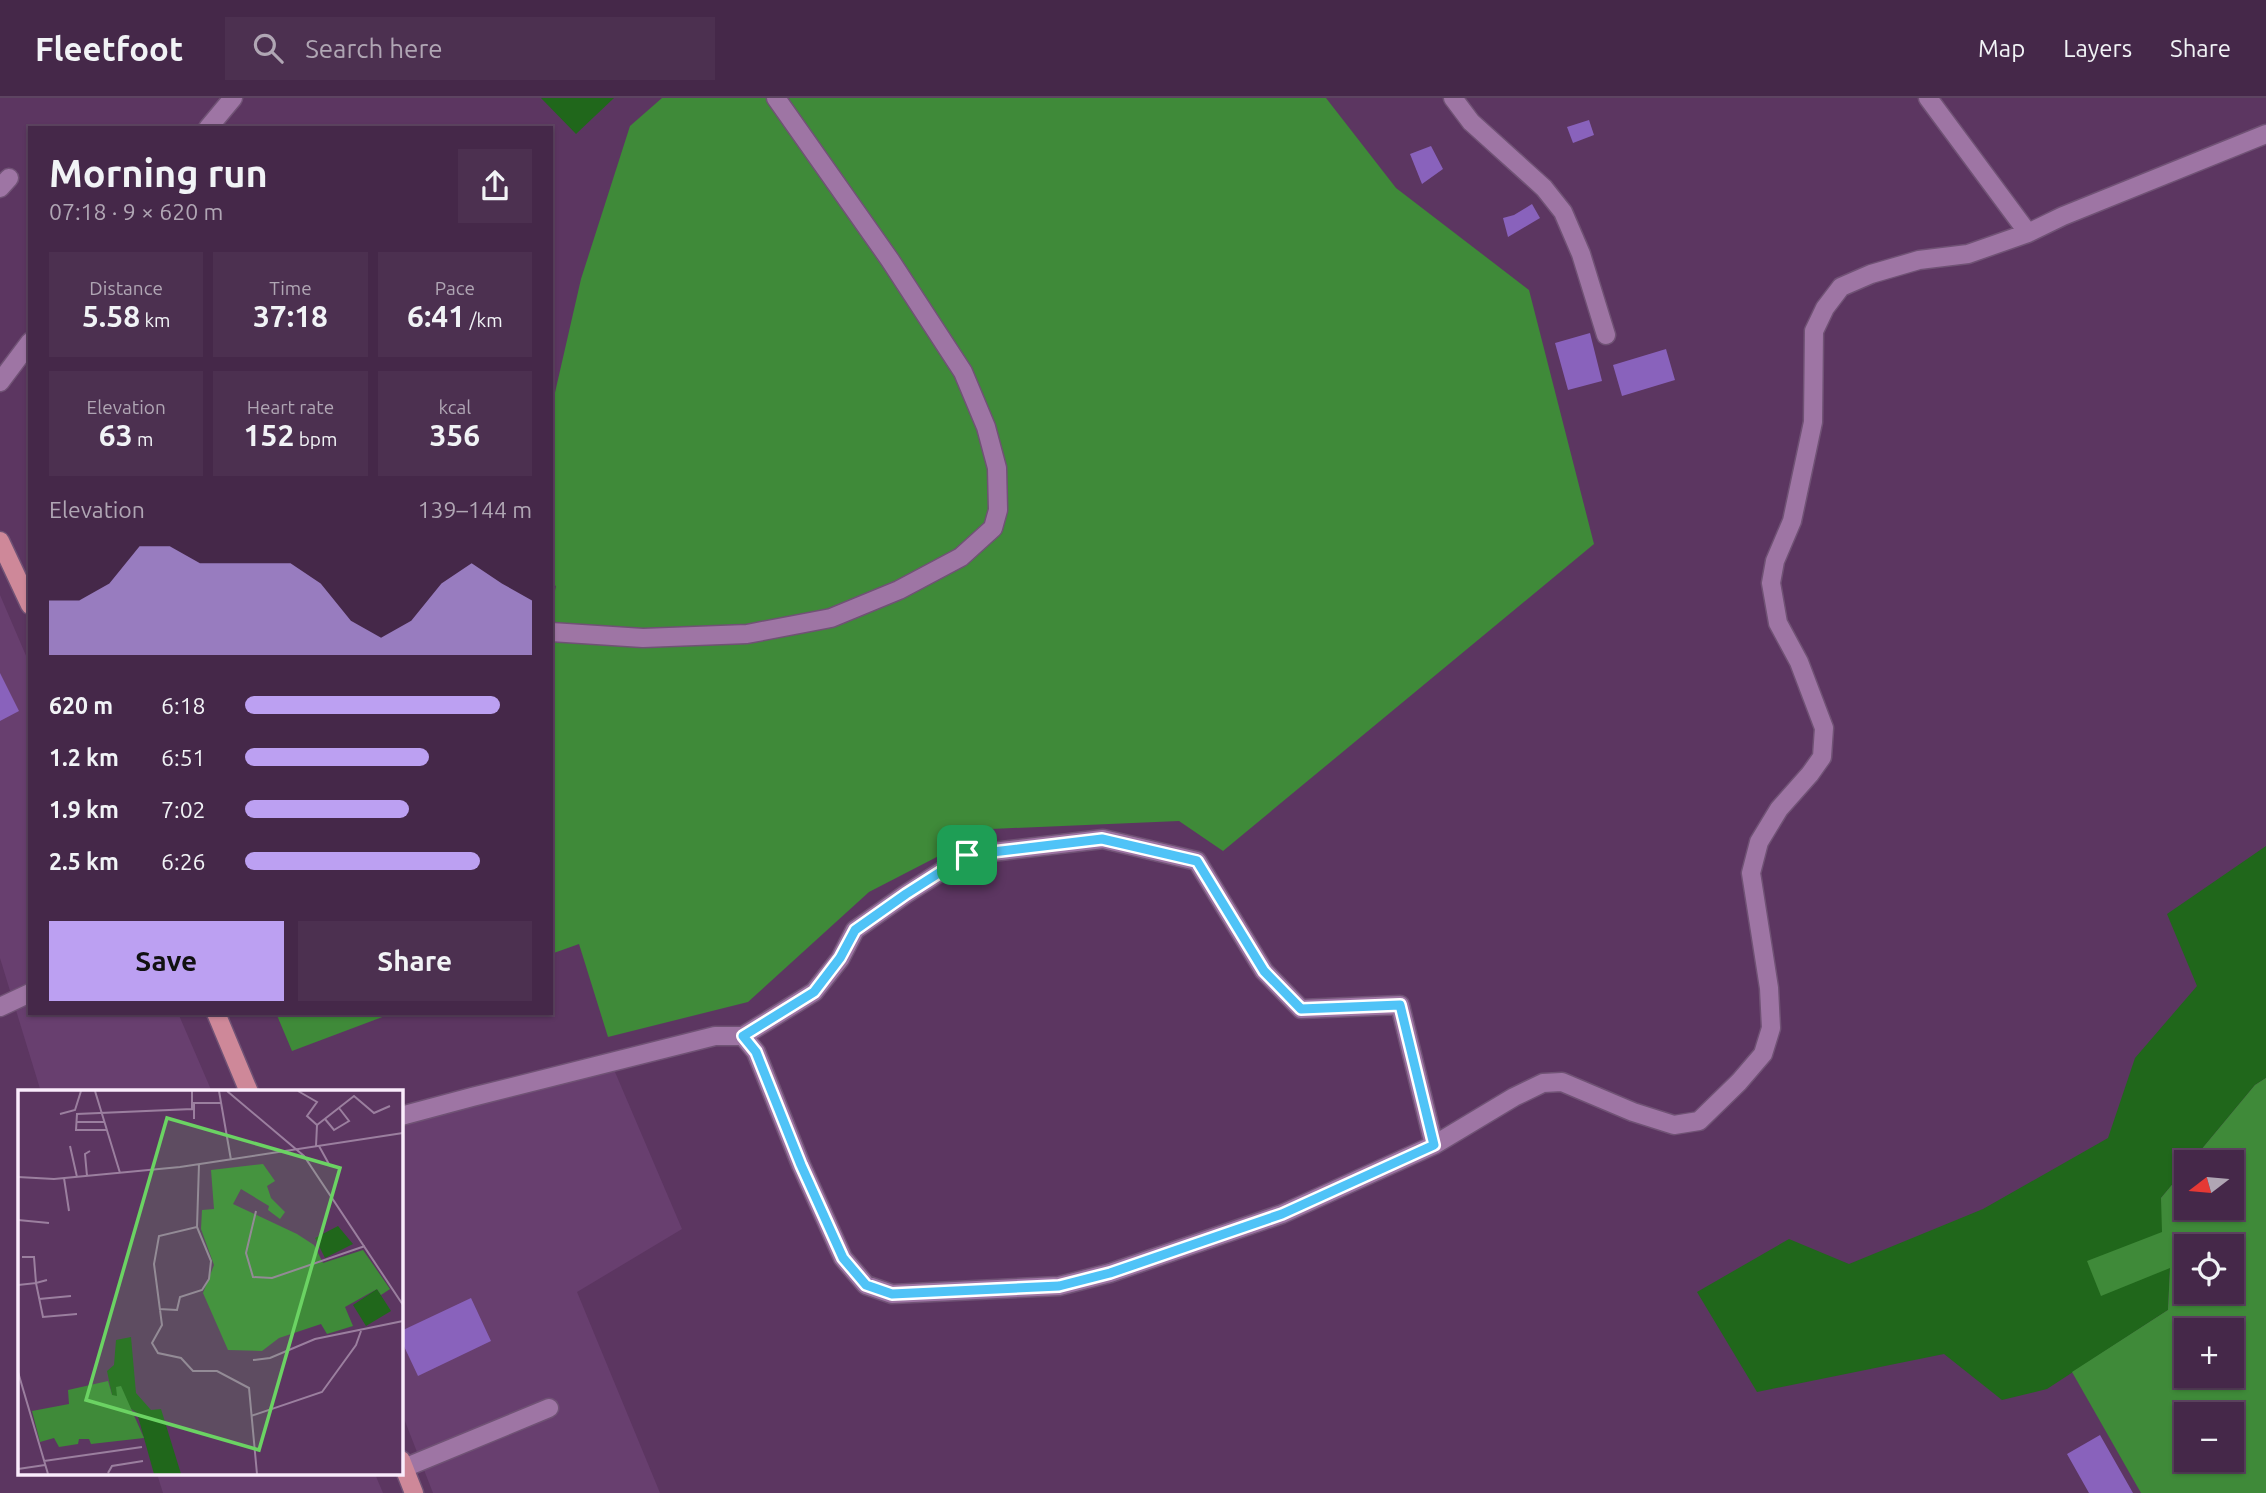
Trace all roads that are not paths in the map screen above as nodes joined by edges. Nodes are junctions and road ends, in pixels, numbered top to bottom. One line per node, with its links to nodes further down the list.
1 (233, 98): 5 (street)
2 (776, 98): 13 (street)
3 (1453, 98): 8 (street)
4 (1928, 98): 7 (street)
5 (210, 126)
6 (2266, 134): 7 (street)
7 (2028, 233): 20 (street)
8 (1606, 335)
9 (28, 345): 10 (street)
10 (0, 382)
11 (0, 541): 12 (main road)
12 (28, 601)
13 (553, 632)
14 (28, 994): 15 (street)
15 (0, 1007)
16 (217, 1015): 18 (main road)
17 (743, 1036): 19 (street); 20 (street); 20 (street)
18 (249, 1090)
19 (402, 1116)
20 (1434, 1145)
21 (549, 1408): 22 (street)
22 (402, 1464): 23 (main road)
23 (414, 1493)

